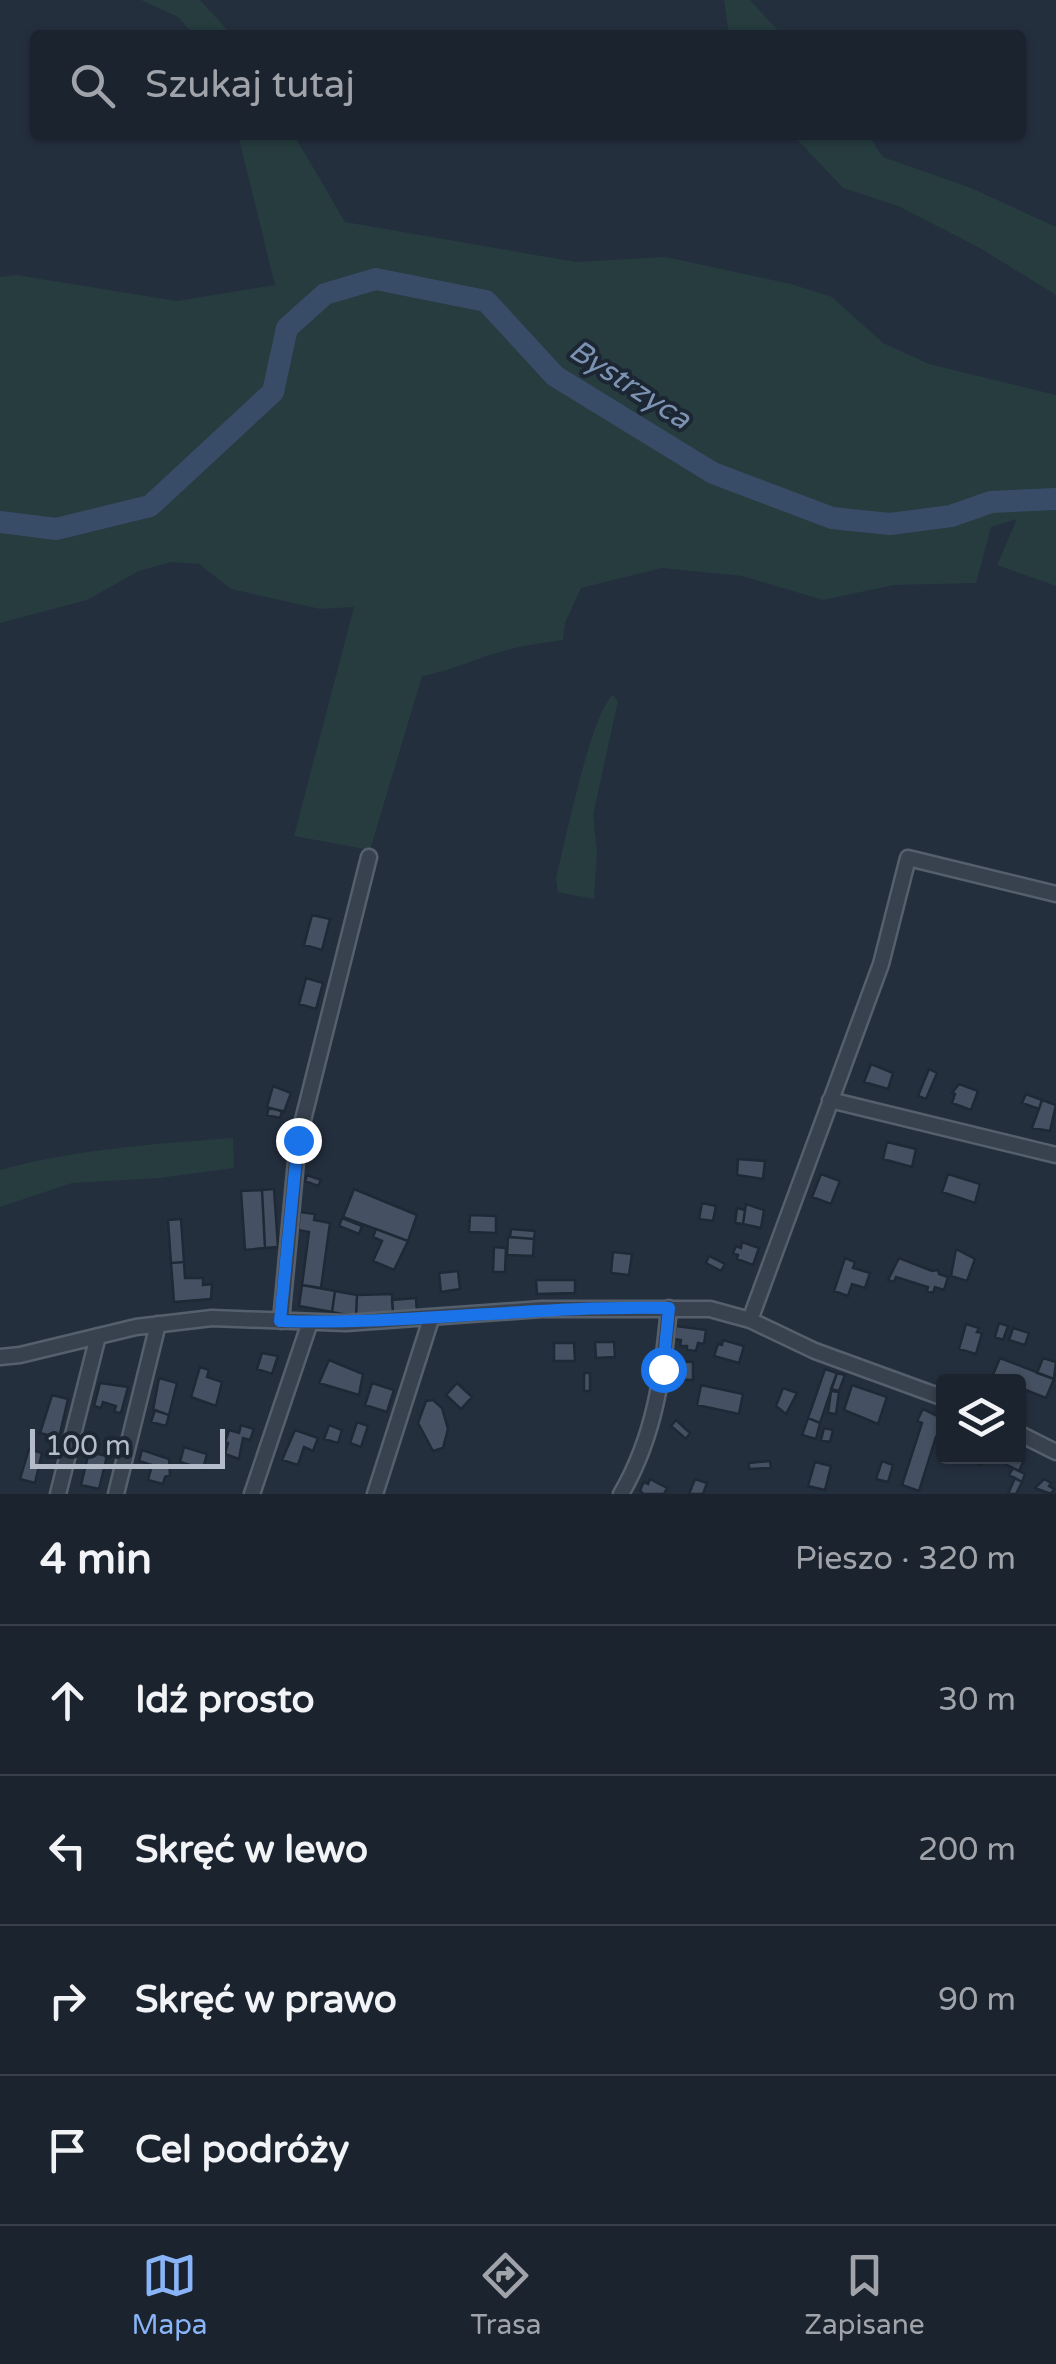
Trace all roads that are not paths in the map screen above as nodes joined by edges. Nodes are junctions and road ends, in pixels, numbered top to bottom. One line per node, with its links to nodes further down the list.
1 (369, 857): 8 (street)
2 (1056, 894): 3 (street)
3 (830, 1100): 4 (street); 7 (street)
4 (1056, 1155)
5 (669, 1308): 6 (street); 7 (street); 20 (street)
6 (431, 1319): 9 (street); 19 (street)
7 (750, 1320): 13 (street)
8 (280, 1321): 9 (street); 10 (street)
9 (310, 1322): 18 (street)
10 (158, 1324): 11 (street); 17 (street)
11 (98, 1336): 12 (street); 16 (street)
12 (0, 1357)
13 (936, 1395)
14 (1026, 1437): 15 (street)
15 (1056, 1452)
16 (58, 1494)
17 (116, 1494)
18 (252, 1494)
19 (375, 1494)
20 (620, 1494)

